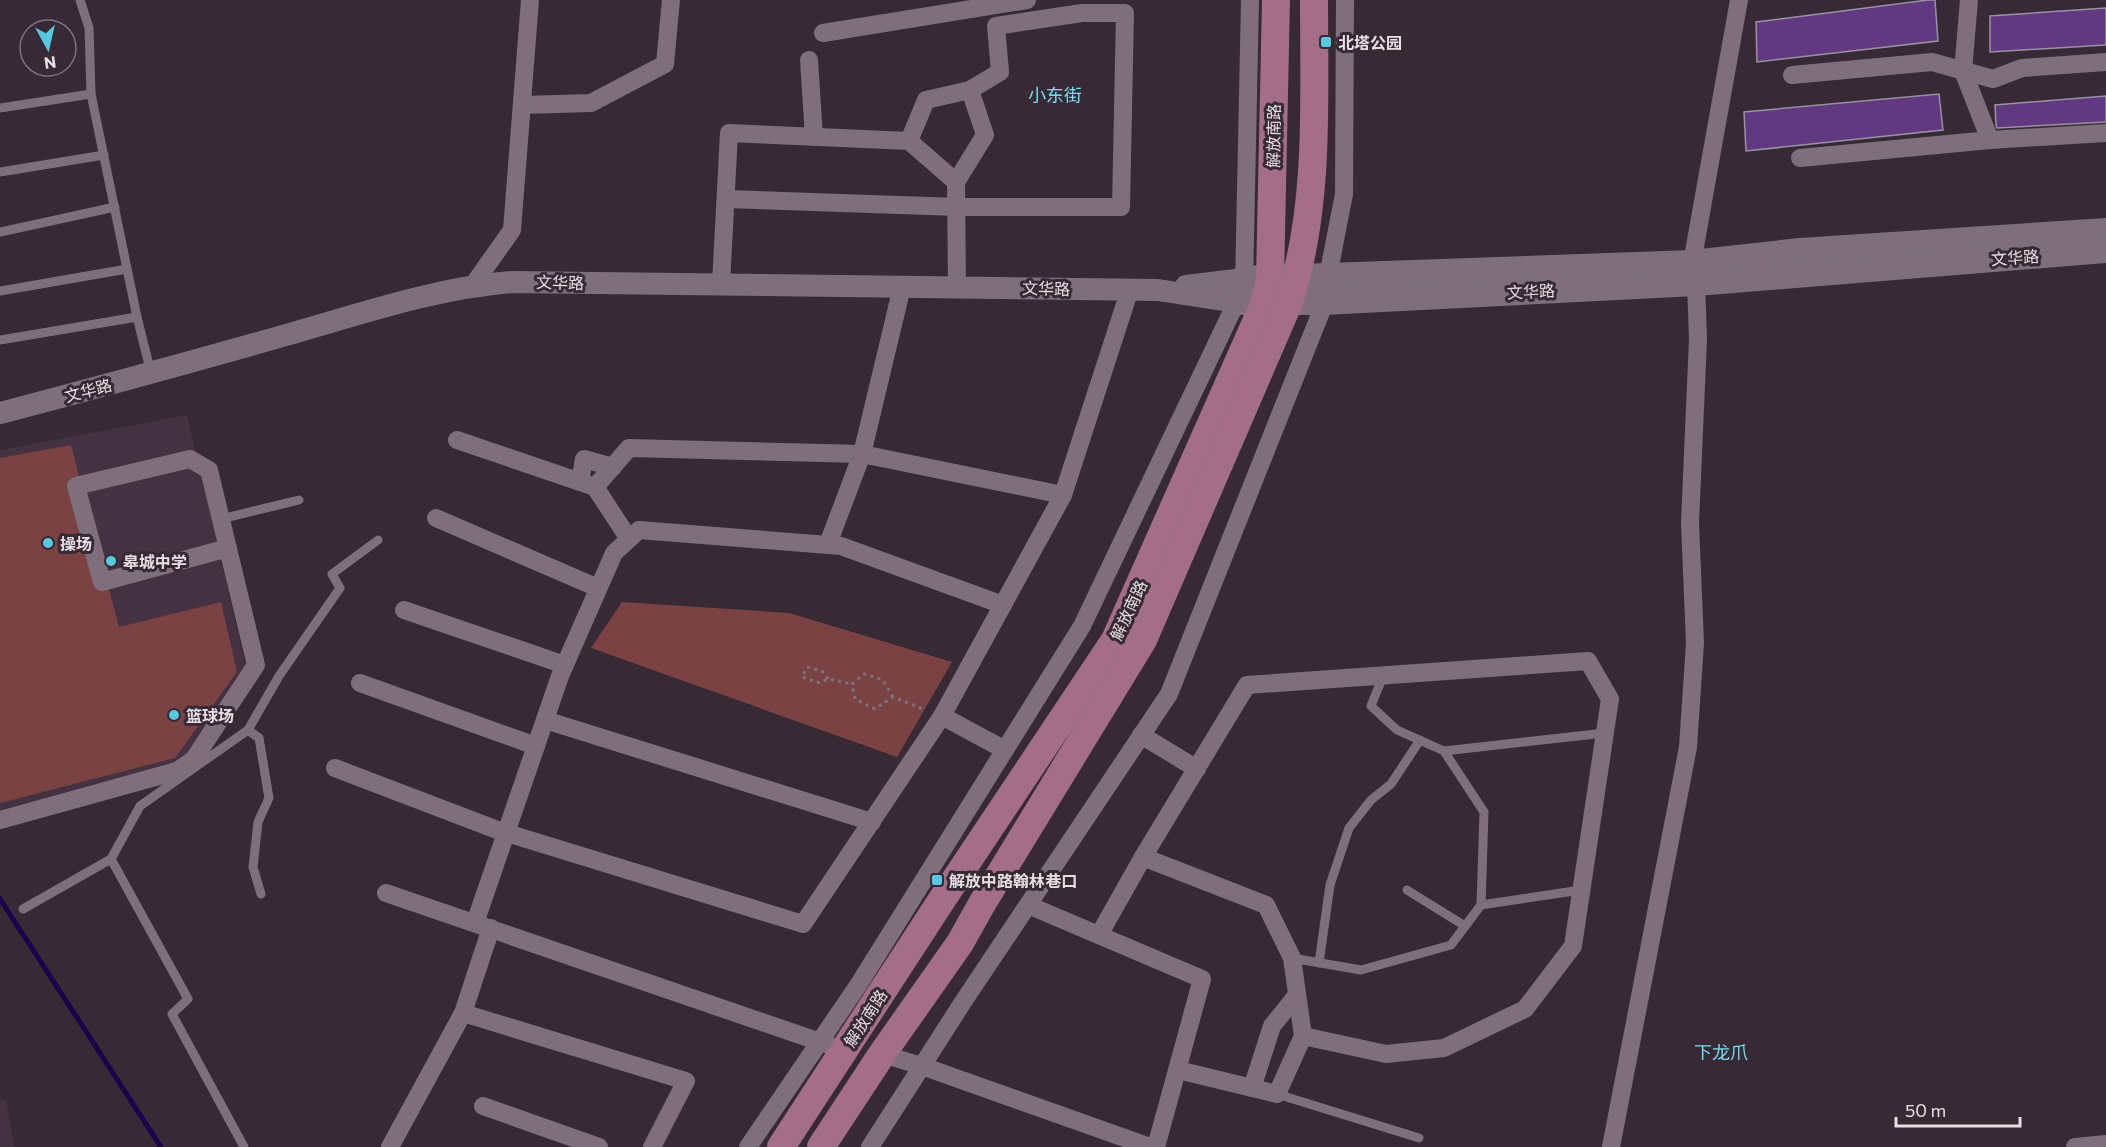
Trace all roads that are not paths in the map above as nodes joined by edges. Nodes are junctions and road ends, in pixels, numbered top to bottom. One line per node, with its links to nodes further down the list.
1 (80, 0): 18 (lane)
2 (530, 0): 19 (street)
3 (671, 0): 19 (street)
4 (1027, 0): 11 (street)
5 (1250, 0): 43 (street)
6 (1276, 0): 43 (main road, 解放南路)
7 (1314, 0): 43 (main road, 解放南路)
8 (1345, 0): 37 (street)
9 (1739, 0): 36 (street)
10 (1969, 0): 15 (street)
11 (992, 3): 12 (street)
12 (823, 33)
13 (809, 60): 22 (street)
14 (2106, 62): 15 (street)
15 (1963, 71): 16 (street); 23 (street)
16 (1792, 75)
17 (969, 90): 24 (street); 28 (street); 31 (street)
18 (91, 94): 20 (lane); 25 (lane)
19 (522, 105): 39 (street)
20 (0, 108)
21 (2106, 133): 23 (street)
22 (814, 137): 24 (street); 29 (street)
23 (1990, 140): 26 (street)
24 (909, 141): 28 (street)
25 (104, 155): 27 (lane); 30 (lane)
26 (1800, 158)
27 (0, 172)
28 (956, 182): 31 (street)
29 (726, 199): 31 (street); 38 (street)
30 (115, 207): 33 (lane); 35 (lane)
31 (958, 207): 41 (street)
32 (2106, 231): 36 (main road, 文华路)
33 (0, 232)
34 (2106, 250): 36 (main road, 文华路)
35 (128, 269): 44 (lane); 46 (lane)
36 (1694, 273): 37 (main road, 文华路); 45 (main road, 文华路); 118 (street)
37 (1327, 277): 43 (main road, 文华路); 45 (street)
38 (721, 284): 39 (street, 文华路); 40 (street, 文华路)
39 (473, 285): 48 (street, 文华路)
40 (902, 287): 41 (street, 文华路); 51 (street)
41 (957, 287): 42 (street, 文华路)
42 (1130, 290): 43 (street, 文华路); 54 (street)
43 (1267, 290): 45 (main road, 文华路); 75 (street); 99 (main road, 解放南路); 100 (main road, 解放南路)
44 (0, 291)
45 (1323, 302): 72 (street)
46 (137, 317): 47 (lane); 48 (lane)
47 (0, 340)
48 (151, 373): 49 (street, 文华路)
49 (0, 413)
50 (457, 441): 53 (street)
51 (862, 454): 52 (street); 54 (street); 60 (street)
52 (613, 467): 53 (street); 53 (street)
53 (587, 484): 58 (street)
54 (1063, 495): 63 (street)
55 (299, 500): 56 (lane)
56 (221, 519): 61 (street); 61 (street)
57 (436, 519): 62 (street)
58 (629, 539): 60 (street); 62 (street)
59 (378, 540): 70 (lane)
60 (828, 544): 63 (street)
61 (228, 548): 79 (street)
62 (598, 588): 65 (street)
63 (1003, 605): 68 (street)
64 (404, 610): 65 (street)
65 (565, 665): 69 (street)
66 (1383, 676): 71 (street); 73 (lane); 78 (street)
67 (360, 683): 74 (street)
68 (942, 716): 75 (street); 80 (street)
69 (545, 720): 74 (street); 80 (street)
70 (248, 730): 83 (lane); 87 (lane)
71 (1605, 733): 76 (lane); 85 (street)
72 (1141, 735): 78 (street); 88 (street)
73 (1420, 740): 76 (lane); 95 (lane)
74 (536, 746): 81 (street)
75 (1005, 750): 99 (street)
76 (1444, 751): 89 (lane)
77 (335, 768): 81 (street)
78 (1197, 769): 82 (street)
79 (0, 820)
80 (872, 822): 81 (street)
81 (506, 833): 91 (street)
82 (1143, 858): 93 (street); 94 (street)
83 (111, 859): 90 (lane); 108 (lane)
84 (1407, 890): 92 (lane)
85 (1581, 890): 89 (lane); 98 (street)
86 (386, 893): 91 (street)
87 (261, 894)
88 (1028, 905): 93 (street); 101 (street)
89 (1481, 905): 92 (lane)
90 (24, 909)
91 (484, 925): 97 (street); 99 (street)
92 (1465, 926): 95 (lane)
93 (1098, 935): 102 (street)
94 (1292, 958): 95 (lane); 96 (street)
95 (1319, 963)
96 (1297, 995): 98 (street); 103 (street)
97 (463, 1012): 109 (street); 111 (street)
98 (1303, 1036): 104 (street)
99 (832, 1046): 112 (street); 113 (main road, 解放南路)
100 (882, 1054): 101 (street); 114 (main road, 解放南路)
101 (922, 1066): 115 (street); 116 (street)
102 (1178, 1070): 103 (street); 117 (street)
103 (1252, 1088): 104 (street)
104 (1277, 1094): 106 (lane)
105 (483, 1106): 110 (street)
106 (1419, 1138)
107 (2106, 1144): 119 (street)
108 (244, 1147)
109 (390, 1147)
110 (599, 1147)
111 (652, 1147)
112 (748, 1147)
113 (781, 1147)
114 (821, 1147)
115 (870, 1147)
116 (1150, 1147)
117 (1156, 1147)
118 (1611, 1147)
119 (2075, 1147)

